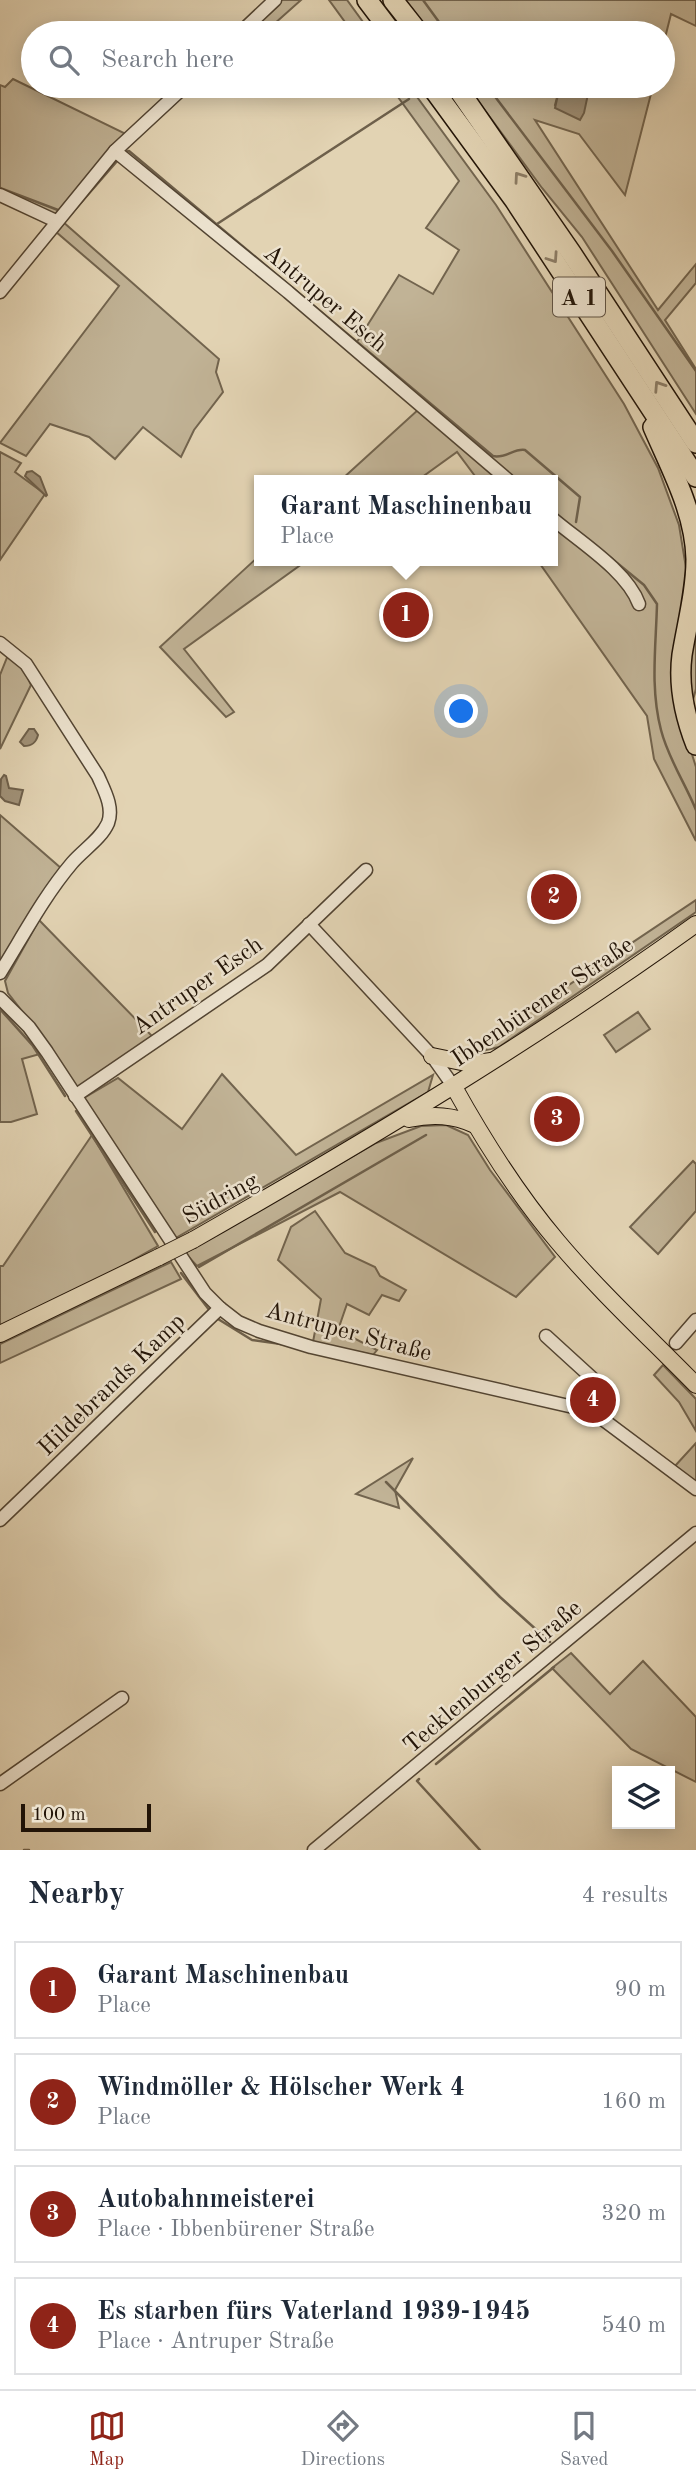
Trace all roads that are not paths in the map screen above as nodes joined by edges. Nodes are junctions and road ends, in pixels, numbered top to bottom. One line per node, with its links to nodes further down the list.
1 (275, 0): 4 (street)
2 (368, 0): 5 (highway)
3 (393, 0): 6 (highway)
4 (253, 21)
5 (383, 21)
6 (410, 21)
7 (172, 98): 10 (street)
8 (440, 98): 14 (highway, A 1, one-way to 14)
9 (464, 98): 15 (highway, A 1, one-way to 9)
10 (115, 151): 12 (street); 16 (street, Antruper Esch)
11 (0, 195): 12 (street)
12 (56, 221): 13 (street)
13 (0, 292)
14 (642, 393): 17 (highway, A 1); 23 (highway)
15 (696, 443)
16 (502, 475)
17 (696, 477)
18 (558, 523): 19 (street)
19 (639, 604)
20 (0, 643): 27 (street)
21 (696, 697): 22 (highway)
22 (696, 724)
23 (696, 745)
24 (366, 870): 25 (street, Antruper Esch)
25 (309, 923): 29 (street); 32 (street, Antruper Esch)
26 (696, 924): 30 (main road, Ibbenbürener Straße)
27 (0, 973)
28 (0, 998): 32 (street, Antruper Straße)
29 (432, 1056): 30 (main road); 31 (street)
30 (494, 1061): 31 (main road, Ibbenbürener Straße)
31 (454, 1087): 33 (main road, Südring); 34 (main road, Ibbenbürener Straße)
32 (75, 1096): 35 (street, Antruper Straße)
33 (400, 1121): 34 (main road); 37 (main road, Südring, bridge)
34 (475, 1125): 40 (main road, Ibbenbürener Straße)
35 (220, 1308): 41 (street, Antruper Straße); 43 (street, Hildebrands Kamp)
36 (696, 1320): 39 (street)
37 (0, 1334)
38 (546, 1336): 41 (street)
39 (676, 1343)
40 (696, 1385)
41 (597, 1415): 42 (street, Antruper Straße)
42 (696, 1489)
43 (0, 1520)
44 (696, 1533): 47 (street, Tecklenburger Straße)
45 (122, 1698): 46 (street)
46 (0, 1784)
47 (314, 1850)

